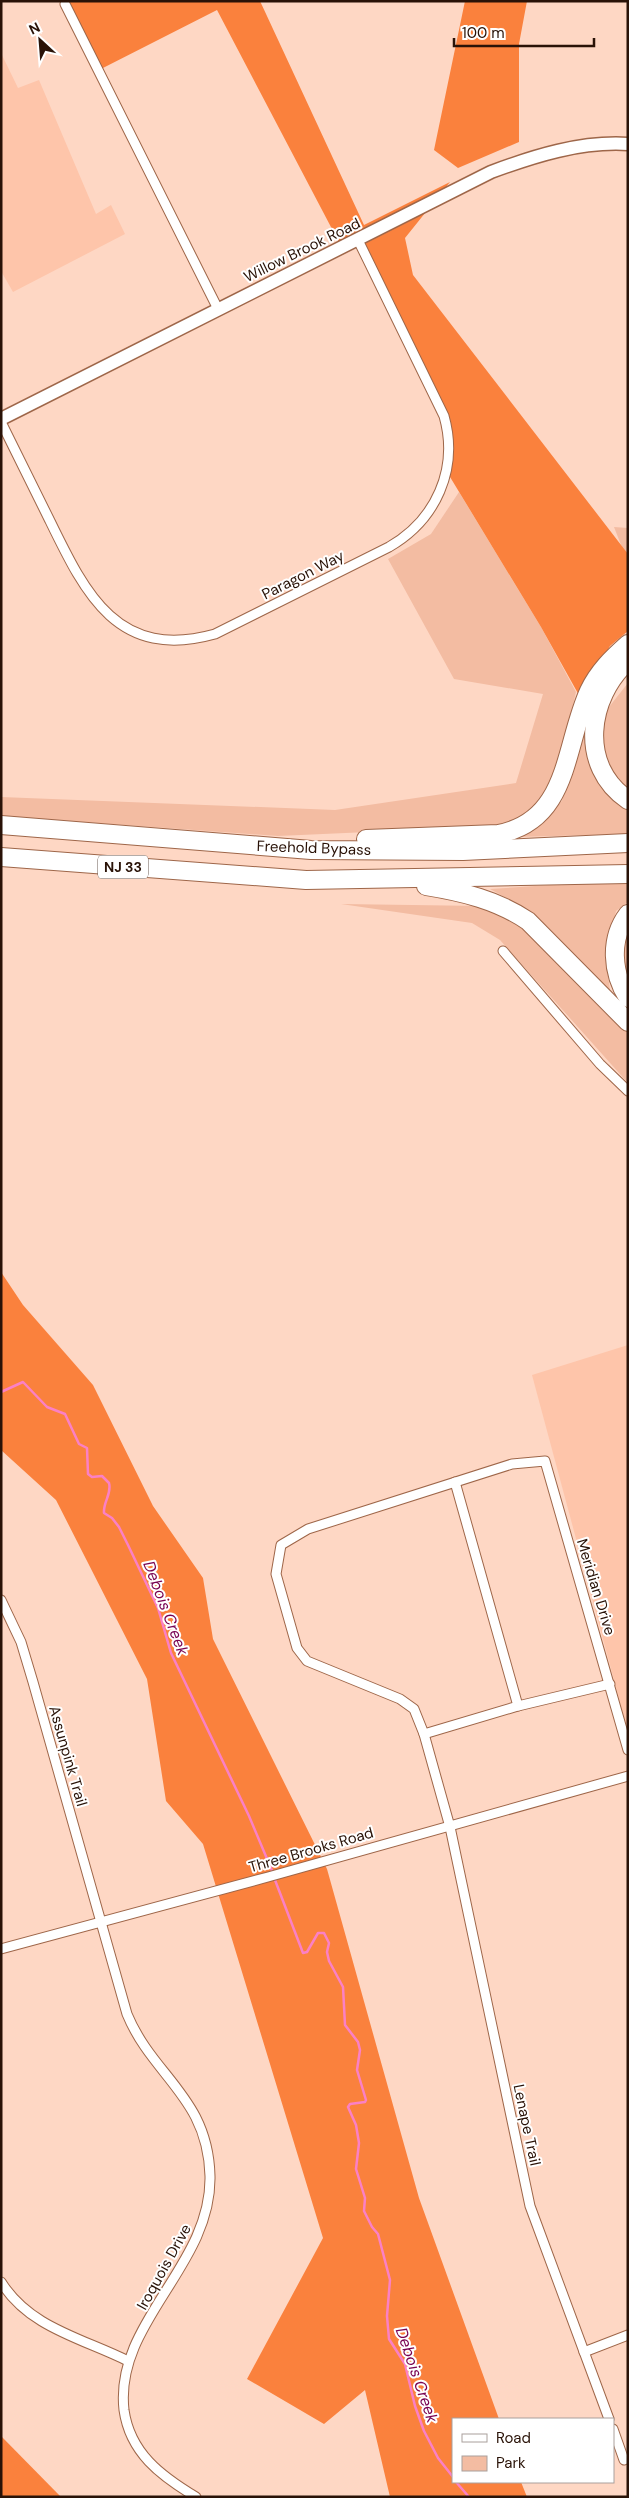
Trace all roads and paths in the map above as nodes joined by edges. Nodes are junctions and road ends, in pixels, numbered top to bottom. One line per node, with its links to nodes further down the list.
1 (64, 4): 4 (street)
2 (628, 144): 3 (street, Willow Brook Road)
3 (358, 240): 4 (street, Willow Brook Road); 5 (street, Paragon Way)
4 (218, 309): 5 (street, Willow Brook Road)
5 (1, 421)
6 (628, 644): 11 (highway)
7 (628, 661): 8 (highway)
8 (628, 800)
9 (1, 826): 11 (highway, Freehold Bypass / NJ 33)
10 (628, 843): 11 (highway, Freehold Bypass / NJ 33)
11 (215, 844)
12 (1, 857): 14 (highway, Freehold Bypass / NJ 33)
13 (628, 874): 14 (highway, Freehold Bypass / NJ 33)
14 (384, 880): 18 (highway)
15 (628, 914): 17 (highway)
16 (503, 951): 19 (street)
17 (628, 998)
18 (628, 1022)
19 (628, 1092)
20 (545, 1461): 21 (street, Lenape Trail); 23 (street, Meridian Drive)
21 (455, 1482): 24 (street); 25 (street, Lenape Trail)
22 (1, 1600): 29 (street, Assunpink Trail)
23 (610, 1684): 24 (street); 26 (street, Meridian Drive)
24 (518, 1706): 25 (street)
25 (424, 1734): 28 (street, Lenape Trail)
26 (628, 1750)
27 (628, 1776): 28 (street, Three Brooks Road)
28 (450, 1827): 29 (street, Three Brooks Road); 33 (street, Lenape Trail)
29 (101, 1922): 30 (street, Three Brooks Road); 34 (street, Iroquois Drive)
30 (1, 1949)
31 (1, 2282): 34 (street)
32 (628, 2335): 33 (street)
33 (584, 2352): 35 (street, Lenape Trail)
34 (128, 2361): 38 (street, Iroquois Drive)
35 (609, 2418)
36 (614, 2432): 37 (street)
37 (624, 2460)
38 (196, 2497)

